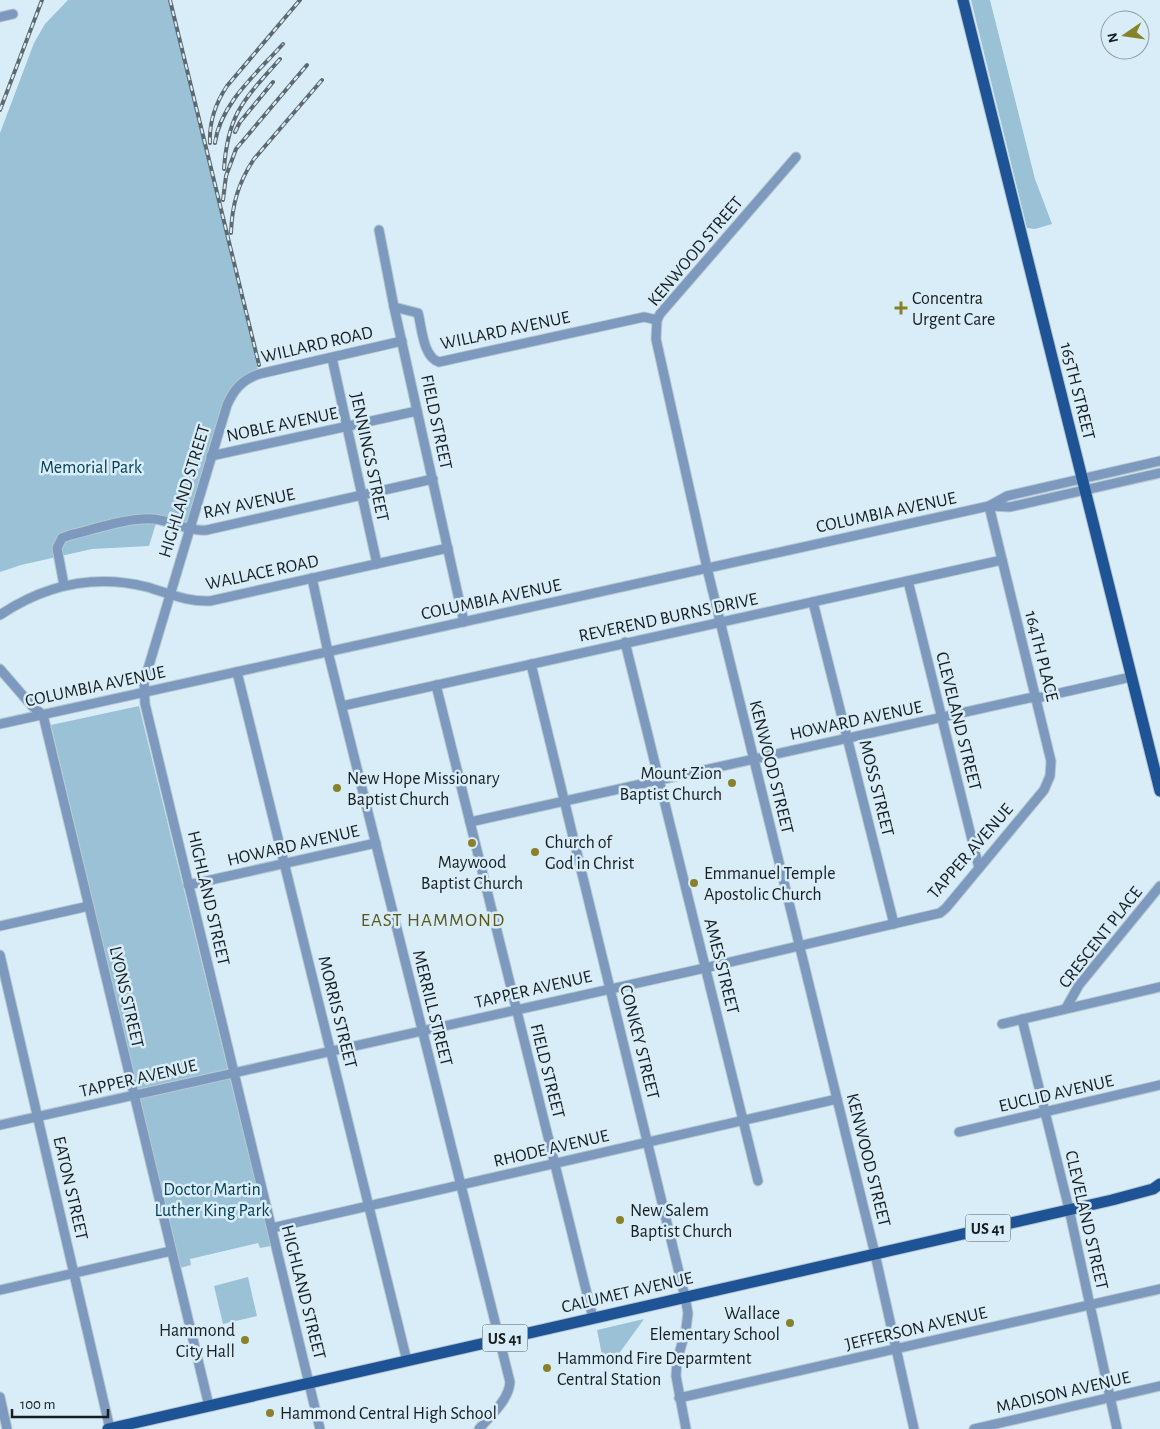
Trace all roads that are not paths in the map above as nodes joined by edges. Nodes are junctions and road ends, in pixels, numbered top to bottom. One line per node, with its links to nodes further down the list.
1 (963, 0): 16 (main road, 165TH STREET)
2 (13, 14): 3 (street)
3 (0, 17)
4 (796, 157): 7 (street, KENWOOD STREET)
5 (379, 230): 6 (street, FIELD STREET)
6 (394, 307): 7 (street, WILLARD AVENUE); 8 (street, FIELD STREET)
7 (657, 320): 25 (street, KENWOOD STREET)
8 (402, 341): 9 (street, WILLARD ROAD); 11 (street, FIELD STREET)
9 (332, 358): 10 (street, WILLARD ROAD); 12 (street, JENNINGS STREET)
10 (241, 383): 13 (street, HIGHLAND STREET)
11 (417, 411): 12 (street, NOBLE AVENUE); 17 (street, FIELD STREET)
12 (346, 427): 13 (street, NOBLE AVENUE); 19 (street, JENNINGS STREET)
13 (211, 456): 21 (street, HIGHLAND STREET)
14 (1160, 461): 16 (street, COLUMBIA AVENUE)
15 (1160, 473): 18 (street, COLUMBIA AVENUE)
16 (1081, 479): 18 (main road, 165TH STREET); 20 (street, COLUMBIA AVENUE)
17 (432, 480): 19 (street, RAY AVENUE); 22 (street, FIELD STREET)
18 (1084, 491): 20 (street, COLUMBIA AVENUE); 39 (main road, 165TH STREET)
19 (362, 495): 21 (street, RAY AVENUE); 24 (street, JENNINGS STREET)
20 (989, 506): 23 (street, 164TH PLACE); 25 (street, COLUMBIA AVENUE)
21 (190, 528): 28 (street, RAY AVENUE); 29 (street, HIGHLAND STREET)
22 (448, 548): 24 (street, WALLACE ROAD); 32 (street, FIELD STREET)
23 (1002, 560): 27 (street, REVEREND BURNS DRIVE); 42 (street, 164TH PLACE)
24 (377, 564): 26 (street, WALLACE ROAD)
25 (707, 568): 32 (street, COLUMBIA AVENUE); 33 (street, KENWOOD STREET)
26 (312, 578): 29 (street, WALLACE ROAD); 35 (street, MERRILL STREET)
27 (908, 581): 30 (street, REVEREND BURNS DRIVE); 45 (street, CLEVELAND STREET)
28 (64, 585): 29 (street, WALLACE ROAD); 31 (street, WALLACE ROAD)
29 (170, 595): 41 (street, HIGHLAND STREET)
30 (813, 602): 33 (street, REVEREND BURNS DRIVE); 47 (street, MOSS STREET)
31 (0, 615)
32 (464, 622): 35 (street, COLUMBIA AVENUE)
33 (720, 622): 34 (street, REVEREND BURNS DRIVE); 48 (street, KENWOOD STREET)
34 (625, 642): 36 (street, REVEREND BURNS DRIVE); 49 (street, AMES STREET)
35 (328, 652): 38 (street, COLUMBIA AVENUE); 43 (street, MERRILL STREET)
36 (531, 664): 40 (street, REVEREND BURNS DRIVE); 51 (street, CONKEY STREET)
37 (0, 669): 44 (street)
38 (237, 672): 41 (street, COLUMBIA AVENUE); 55 (street, MORRIS STREET)
39 (1131, 677): 42 (street, HOWARD AVENUE); 50 (main road, 165TH STREET)
40 (436, 685): 43 (street, REVEREND BURNS DRIVE); 53 (street, FIELD STREET)
41 (145, 692): 44 (street, COLUMBIA AVENUE); 57 (street, HIGHLAND STREET)
42 (1036, 697): 45 (street, HOWARD AVENUE); 52 (street, 164TH PLACE)
43 (342, 706): 54 (street, MERRILL STREET)
44 (43, 715): 46 (street, COLUMBIA AVENUE); 59 (street, LYONS STREET)
45 (942, 718): 47 (street, HOWARD AVENUE); 56 (street, CLEVELAND STREET)
46 (0, 724)
47 (848, 739): 48 (street, HOWARD AVENUE); 60 (street, MOSS STREET)
48 (754, 759): 49 (street, HOWARD AVENUE); 62 (street, KENWOOD STREET)
49 (659, 780): 51 (street, HOWARD AVENUE); 64 (street, AMES STREET)
50 (1160, 791)
51 (565, 801): 53 (street, HOWARD AVENUE); 66 (street, CONKEY STREET)
52 (1028, 809): 56 (street, TAPPER AVENUE)
53 (470, 822): 68 (street, FIELD STREET)
54 (376, 843): 55 (street, HOWARD AVENUE); 71 (street, MERRILL STREET)
55 (284, 864): 57 (street, HOWARD AVENUE); 72 (street, MORRIS STREET)
56 (979, 868): 60 (street, TAPPER AVENUE)
57 (188, 884): 73 (street, HIGHLAND STREET)
58 (1160, 886): 67 (street, CRESCENT PLACE)
59 (89, 906): 61 (street); 75 (street, LYONS STREET)
60 (894, 924): 62 (street, TAPPER AVENUE)
61 (0, 926)
62 (800, 946): 64 (street, TAPPER AVENUE); 76 (street, KENWOOD STREET)
63 (0, 955): 78 (street, EATON STREET)
64 (705, 968): 66 (street, TAPPER AVENUE); 79 (street, AMES STREET)
65 (1160, 987): 67 (street)
66 (610, 988): 68 (street, TAPPER AVENUE); 82 (street, CONKEY STREET)
67 (1066, 1008): 69 (street)
68 (517, 1009): 71 (street, TAPPER AVENUE); 83 (street, FIELD STREET)
69 (1022, 1019): 70 (street); 77 (street, CLEVELAND STREET)
70 (1002, 1024)
71 (422, 1031): 72 (street, TAPPER AVENUE); 85 (street, MERRILL STREET)
72 (331, 1051): 73 (street, TAPPER AVENUE); 87 (street, MORRIS STREET)
73 (234, 1073): 75 (street, TAPPER AVENUE); 89 (street, HIGHLAND STREET)
74 (1160, 1085): 77 (street, EUCLID AVENUE)
75 (134, 1095): 78 (street, TAPPER AVENUE); 90 (street, LYONS STREET)
76 (837, 1099): 79 (street, RHODE AVENUE); 91 (street, KENWOOD STREET)
77 (1045, 1113): 81 (street, EUCLID AVENUE); 88 (street, CLEVELAND STREET)
78 (37, 1117): 80 (street, TAPPER AVENUE); 92 (street, EATON STREET)
79 (743, 1121): 82 (street, RHODE AVENUE); 84 (street, AMES STREET)
80 (0, 1125)
81 (959, 1132)
82 (649, 1142): 83 (street, RHODE AVENUE); 95 (street, CONKEY STREET)
83 (554, 1164): 85 (street, RHODE AVENUE); 97 (street, FIELD STREET)
84 (758, 1181)
85 (460, 1185): 87 (street, RHODE AVENUE); 98 (street, MERRILL STREET)
86 (1158, 1188): 88 (main road, CALUMET AVENUE / US 41)
87 (369, 1206): 89 (street, RHODE AVENUE); 100 (street, MORRIS STREET)
88 (1069, 1209): 91 (main road, CALUMET AVENUE / US 41); 96 (street, CLEVELAND STREET)
89 (272, 1228): 101 (street, HIGHLAND STREET)
90 (171, 1251): 92 (street); 106 (street, LYONS STREET)
91 (875, 1254): 95 (main road, CALUMET AVENUE / US 41); 99 (street, KENWOOD STREET)
92 (74, 1273): 94 (street); 108 (street, EATON STREET)
93 (1160, 1289): 96 (street, JEFFERSON AVENUE)
94 (0, 1290)
95 (686, 1297): 97 (main road, CALUMET AVENUE / US 41); 104 (street, CONKEY STREET)
96 (1090, 1305): 99 (street, JEFFERSON AVENUE); 105 (street, CLEVELAND STREET)
97 (593, 1318): 98 (main road, CALUMET AVENUE / US 41)
98 (499, 1340): 100 (main road, CALUMET AVENUE / US 41); 110 (street, MERRILL STREET)
99 (897, 1349): 104 (street, JEFFERSON AVENUE); 112 (street, KENWOOD STREET)
100 (407, 1361): 101 (main road, CALUMET AVENUE / US 41)
101 (310, 1383): 106 (main road, CALUMET AVENUE / US 41); 109 (street, HIGHLAND STREET)
102 (1160, 1386): 105 (street, MADISON AVENUE)
103 (0, 1397): 107 (street)
104 (679, 1398): 111 (street, CONKEY STREET)
105 (1110, 1398): 113 (street, MADISON AVENUE); 114 (street, CLEVELAND STREET)
106 (209, 1406): 108 (main road, CALUMET AVENUE / US 41)
107 (7, 1429)
108 (109, 1429)
109 (320, 1429)
110 (479, 1429)
111 (686, 1429)
112 (914, 1429)
113 (974, 1429)
114 (1117, 1429)

